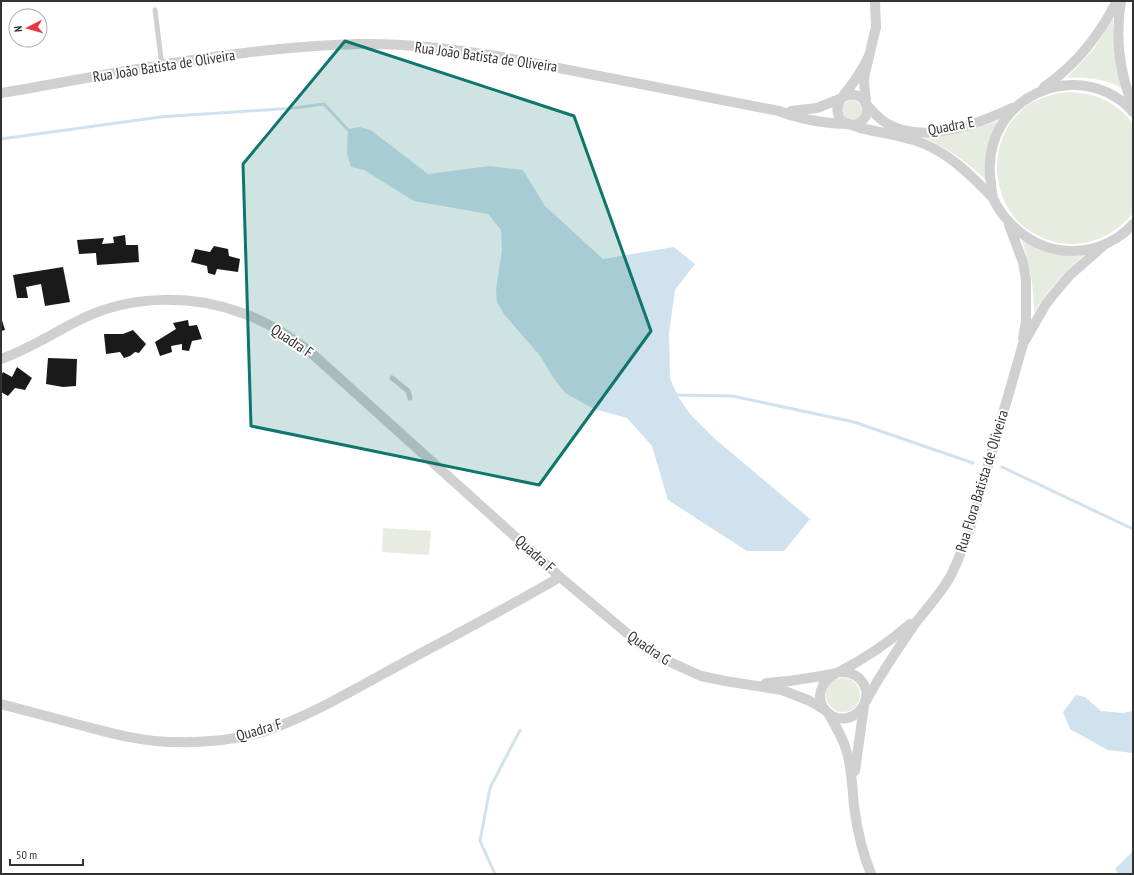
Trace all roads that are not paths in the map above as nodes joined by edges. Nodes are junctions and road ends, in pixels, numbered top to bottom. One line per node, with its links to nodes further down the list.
1 (874, 1): 5 (street)
2 (1117, 1): 8 (street)
3 (1121, 1): 12 (street)
4 (155, 10): 6 (lane)
5 (869, 56): 9 (street); 10 (street)
6 (162, 66): 7 (street, Rua João Batista de Oliveira); 13 (street, Rua João Batista de Oliveira)
7 (1, 93)
8 (1033, 94): 11 (street); 14 (street)
9 (843, 98): 10 (street); 13 (street, Rua João Batista de Oliveira); 15 (street)
10 (866, 103): 11 (street, Quadra E); 15 (street)
11 (1017, 105): 16 (street)
12 (1133, 106)
13 (779, 111): 15 (street, Rua João Batista de Oliveira)
14 (1133, 112)
15 (850, 124): 16 (street, Quadra E)
16 (993, 198): 17 (street)
17 (1007, 220): 21 (street); 22 (street, Rua Flora Batista de Oliveira)
18 (1133, 224): 20 (street)
19 (1133, 229): 20 (street)
20 (1121, 236): 21 (street)
21 (1103, 246): 22 (street, Rua Flora Batista de Oliveira)
22 (1023, 344): 27 (street, Rua Flora Batista de Oliveira)
23 (1, 358): 26 (street, Quadra F)
24 (392, 378): 25 (lane)
25 (410, 398)
26 (560, 577): 29 (street, Quadra G); 31 (street, Quadra F)
27 (925, 611): 28 (street, Rua Flora Batista de Oliveira); 30 (street, Rua Flora Batista de Oliveira)
28 (836, 673): 29 (street, Quadra G); 30 (street); 32 (street)
29 (754, 685): 32 (street, Quadra G)
30 (865, 702): 32 (street); 33 (street)
31 (1, 704)
32 (826, 711): 33 (street)
33 (853, 785): 34 (street)
34 (871, 874)

